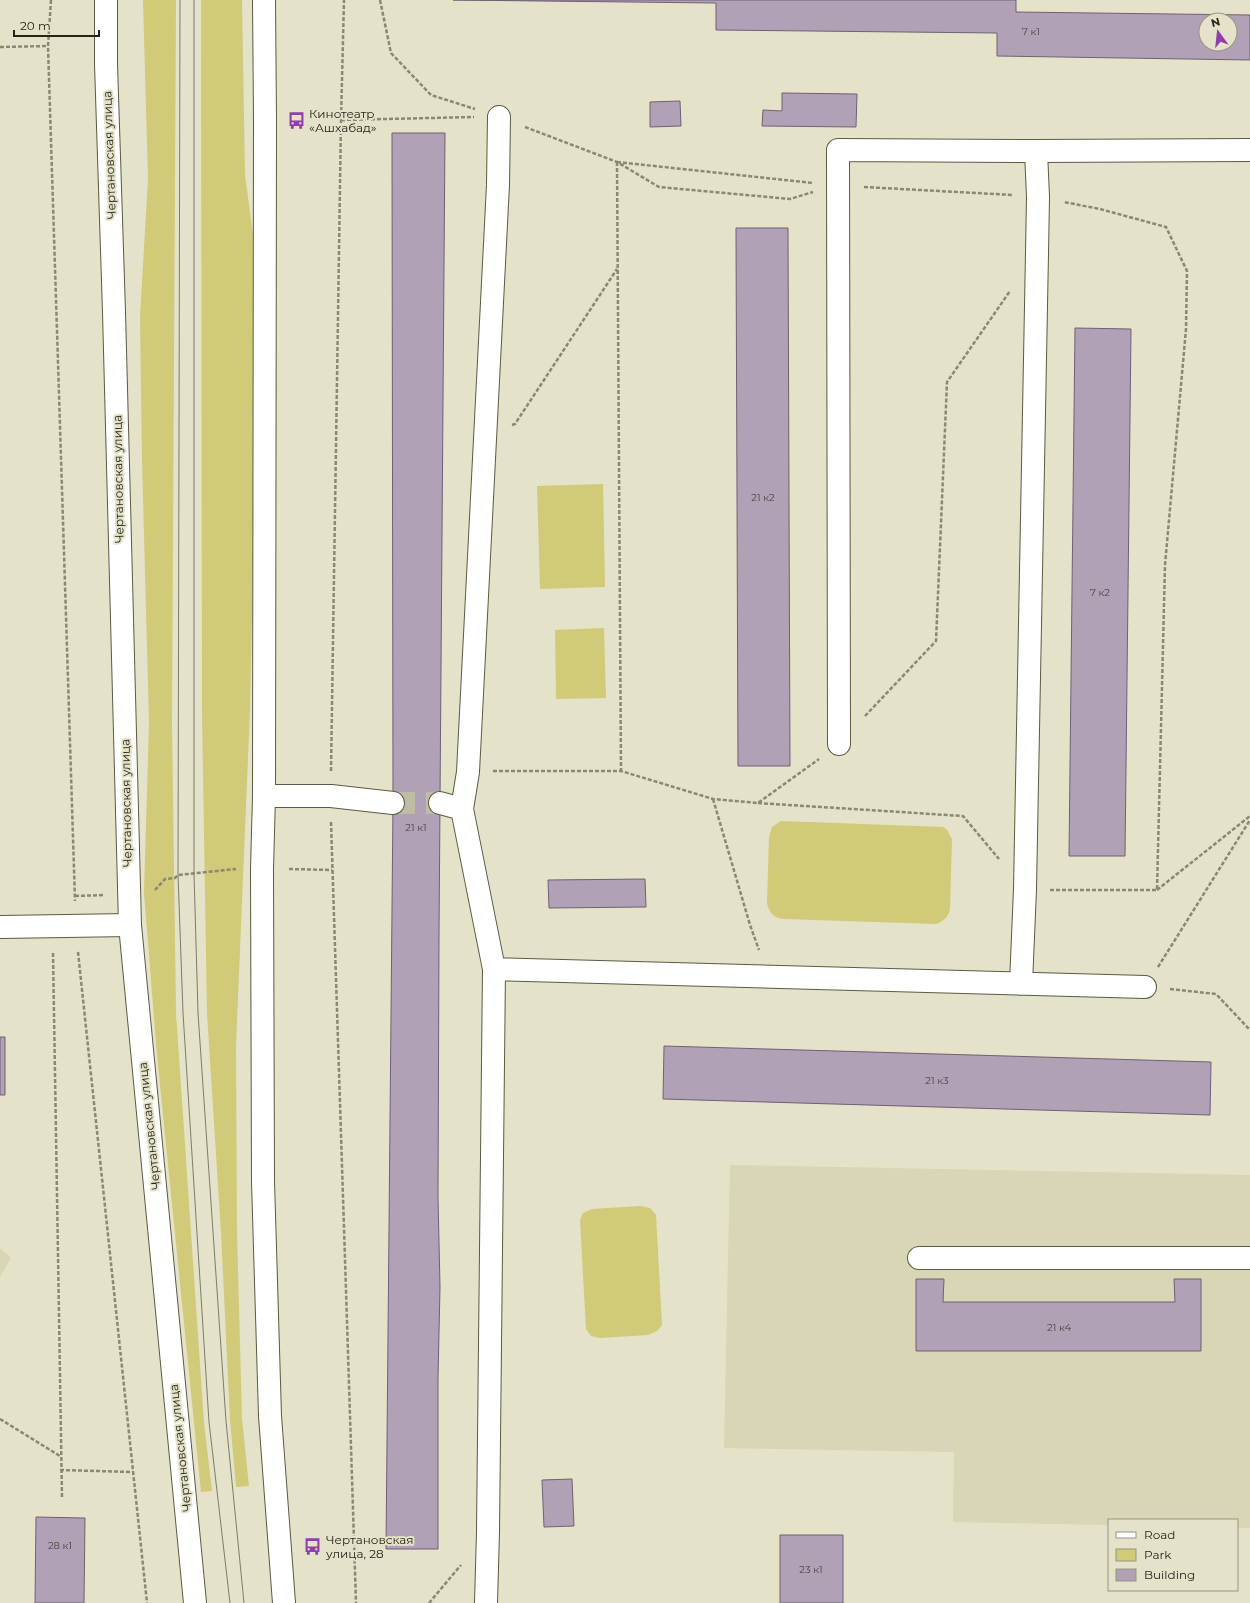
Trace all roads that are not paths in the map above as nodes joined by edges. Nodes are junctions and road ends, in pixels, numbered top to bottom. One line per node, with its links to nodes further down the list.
1 (106, 0): 11 (main road, Чертановская улица)
2 (264, 0): 7 (main road)
3 (499, 117): 10 (main road)
4 (1250, 150): 5 (main road)
5 (1036, 151): 6 (main road); 14 (main road)
6 (839, 744)
7 (264, 796): 8 (main road); 19 (main road)
8 (392, 803)
9 (440, 803): 10 (main road)
10 (462, 809): 13 (main road)
11 (130, 925): 12 (main road); 18 (main road, Чертановская улица)
12 (0, 927)
13 (494, 969): 14 (main road); 20 (main road)
14 (1020, 984): 15 (main road)
15 (1145, 987)
16 (919, 1258): 17 (main road)
17 (1250, 1258)
18 (195, 1603)
19 (284, 1603)
20 (486, 1603)

